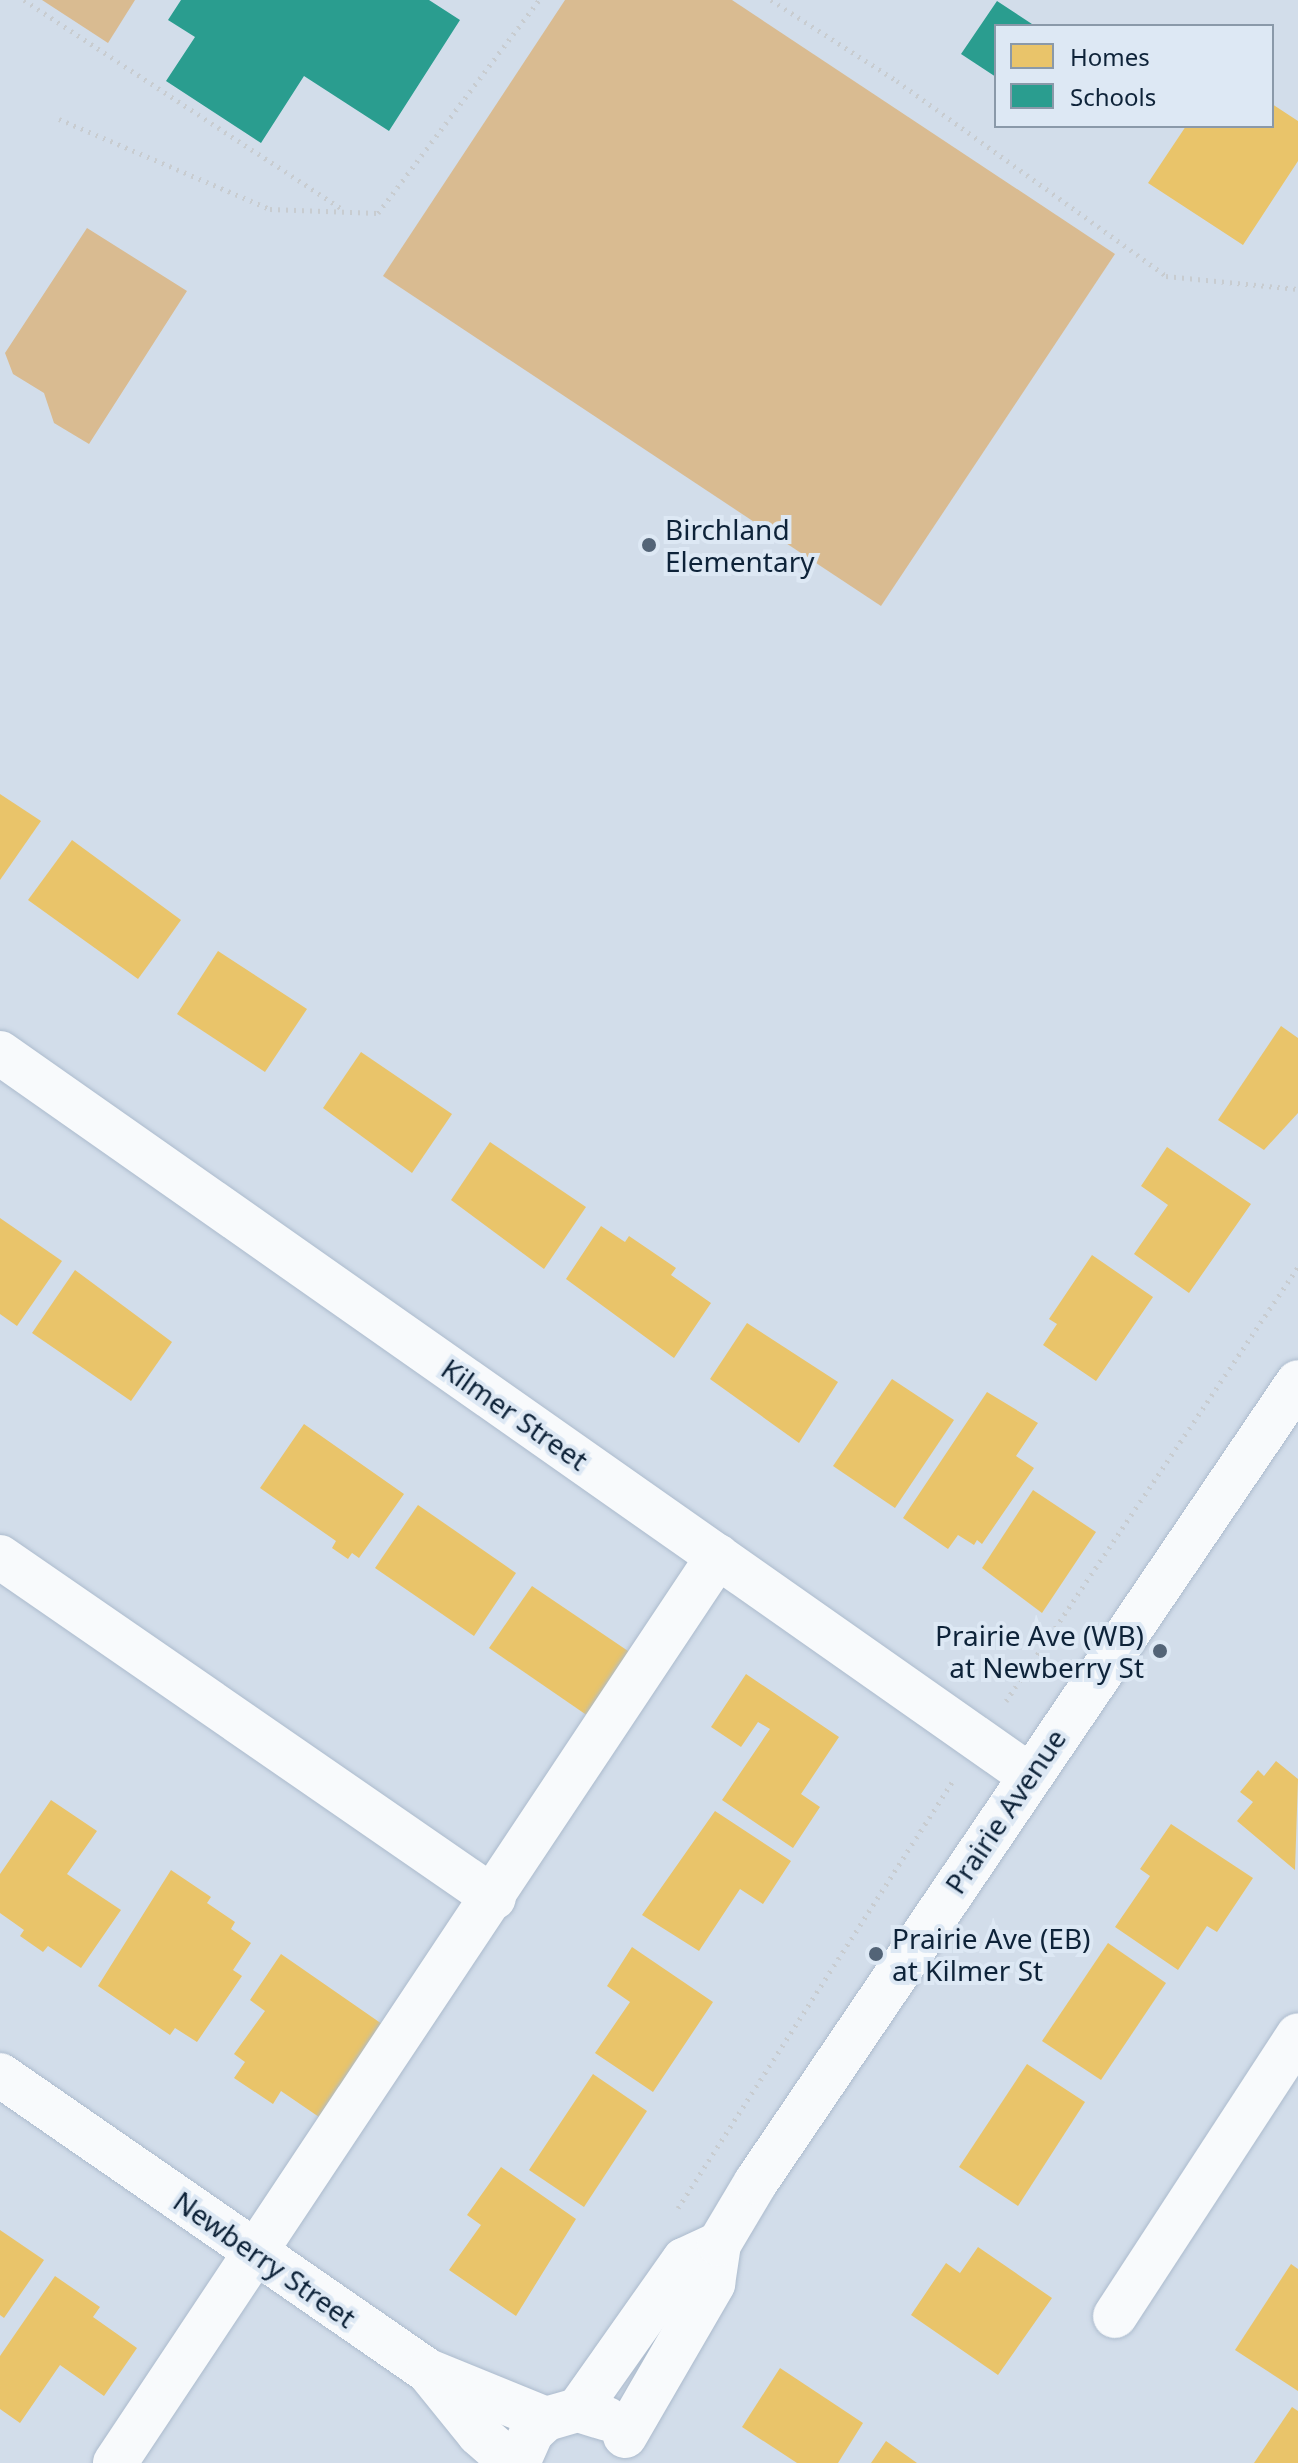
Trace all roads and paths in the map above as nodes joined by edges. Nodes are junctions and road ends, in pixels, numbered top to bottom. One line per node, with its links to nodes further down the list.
1 (24, 0): 5 (path)
2 (539, 0): 5 (path)
3 (771, 0): 6 (path)
4 (59, 119): 5 (path)
5 (346, 212)
6 (1298, 289)
7 (0, 1053): 10 (street, Kilmer Street)
8 (1298, 1267): 12 (path)
9 (1298, 1382): 14 (street, Prairie Avenue)
10 (718, 1556): 14 (street, Kilmer Street); 15 (street)
11 (0, 1557): 15 (street)
12 (1013, 1691)
13 (962, 1765): 18 (path)
14 (1029, 1775): 19 (street, Prairie Avenue)
15 (494, 1898): 20 (street)
16 (1298, 2035): 21 (street)
17 (0, 2075): 20 (street, Newberry Street)
18 (672, 2217)
19 (719, 2244): 23 (street); 24 (street, Prairie Avenue)
20 (254, 2252): 22 (street, Newberry Street); 25 (street)
21 (1115, 2316)
22 (428, 2371): 23 (street); 26 (street, Newberry Street)
23 (562, 2414): 24 (street); 27 (street)
24 (630, 2449)
25 (115, 2463)
26 (512, 2463)
27 (518, 2463)

